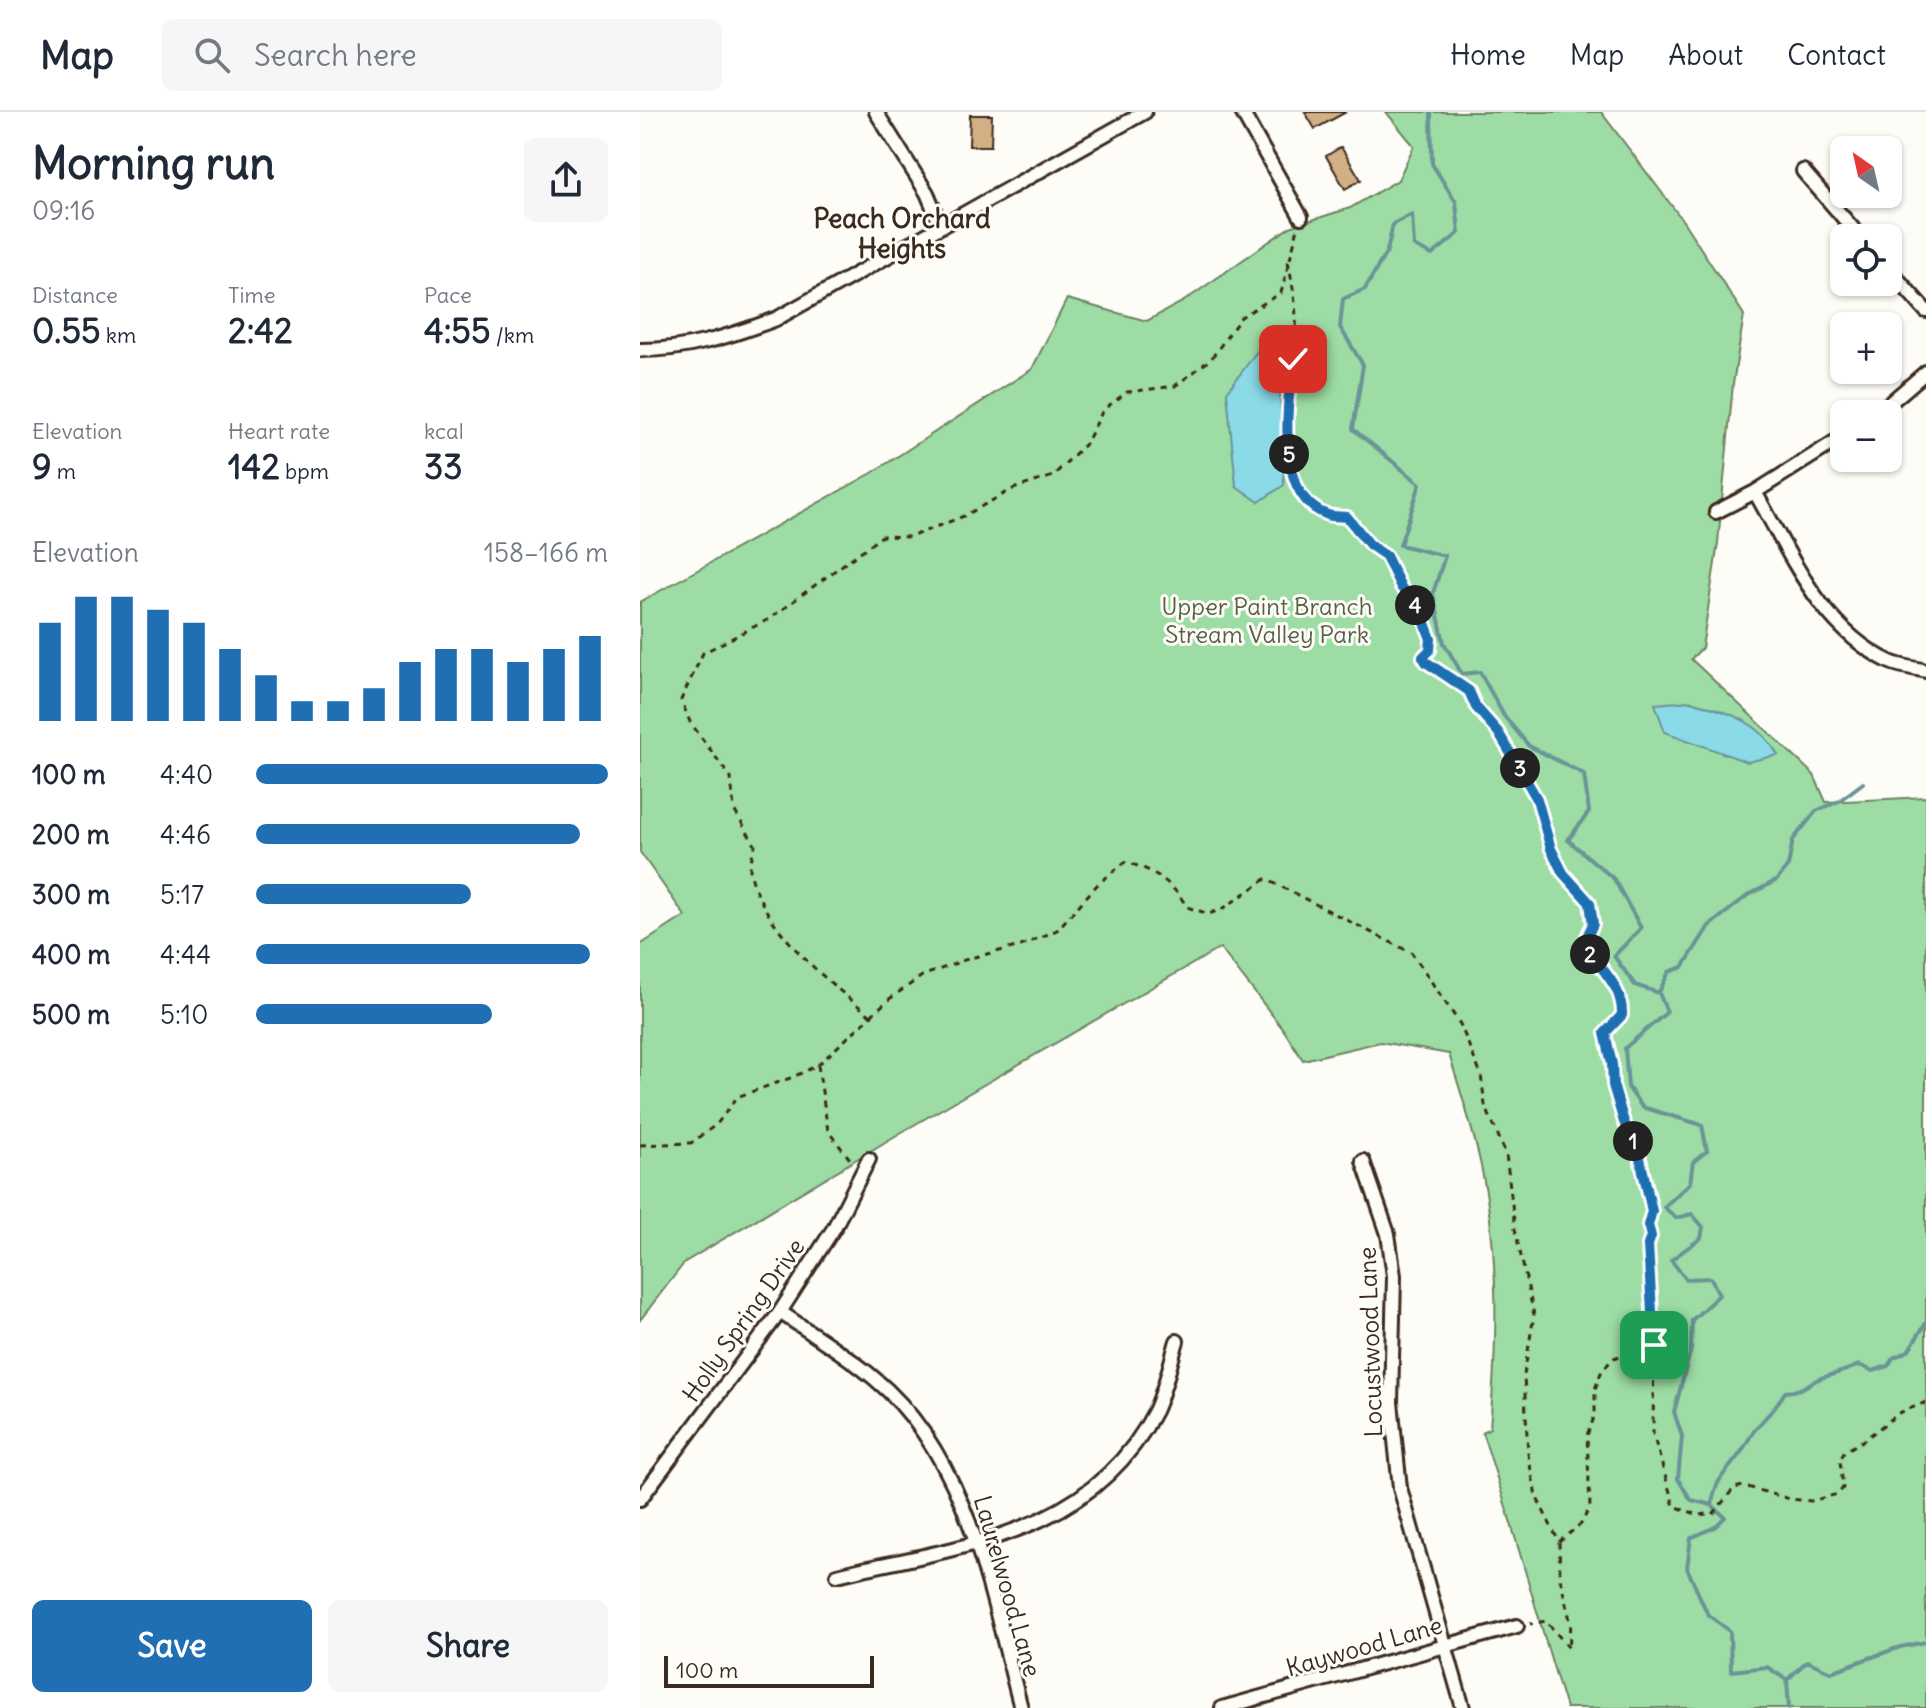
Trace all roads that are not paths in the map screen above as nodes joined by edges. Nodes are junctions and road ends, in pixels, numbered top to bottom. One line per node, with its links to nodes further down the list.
1 (876, 112): 7 (street)
2 (1145, 112): 7 (street)
3 (1242, 112): 5 (street)
4 (1803, 171): 6 (street)
5 (1301, 217)
6 (1849, 224)
7 (941, 226): 10 (street)
8 (1902, 284): 9 (street)
9 (1926, 311)
10 (640, 350)
11 (1926, 372): 12 (street)
12 (1893, 400)
13 (1830, 445): 14 (street)
14 (1755, 492): 15 (street); 16 (street)
15 (1716, 512)
16 (1926, 671)
17 (869, 1159): 19 (street, Holly Spring Drive)
18 (1363, 1161): 25 (street, Locustwood Lane)
19 (780, 1312): 21 (street, Holly Spring Drive); 22 (street, Laurelwood Lane)
20 (1177, 1341): 22 (street)
21 (640, 1499)
22 (976, 1542): 23 (street); 26 (street, Laurelwood Lane)
23 (837, 1575)
24 (1517, 1626): 25 (street, Kaywood Lane)
25 (1447, 1646): 27 (street, Kaywood Lane); 28 (street, Locustwood Lane)
26 (1021, 1708)
27 (1222, 1708)
28 (1463, 1708)

